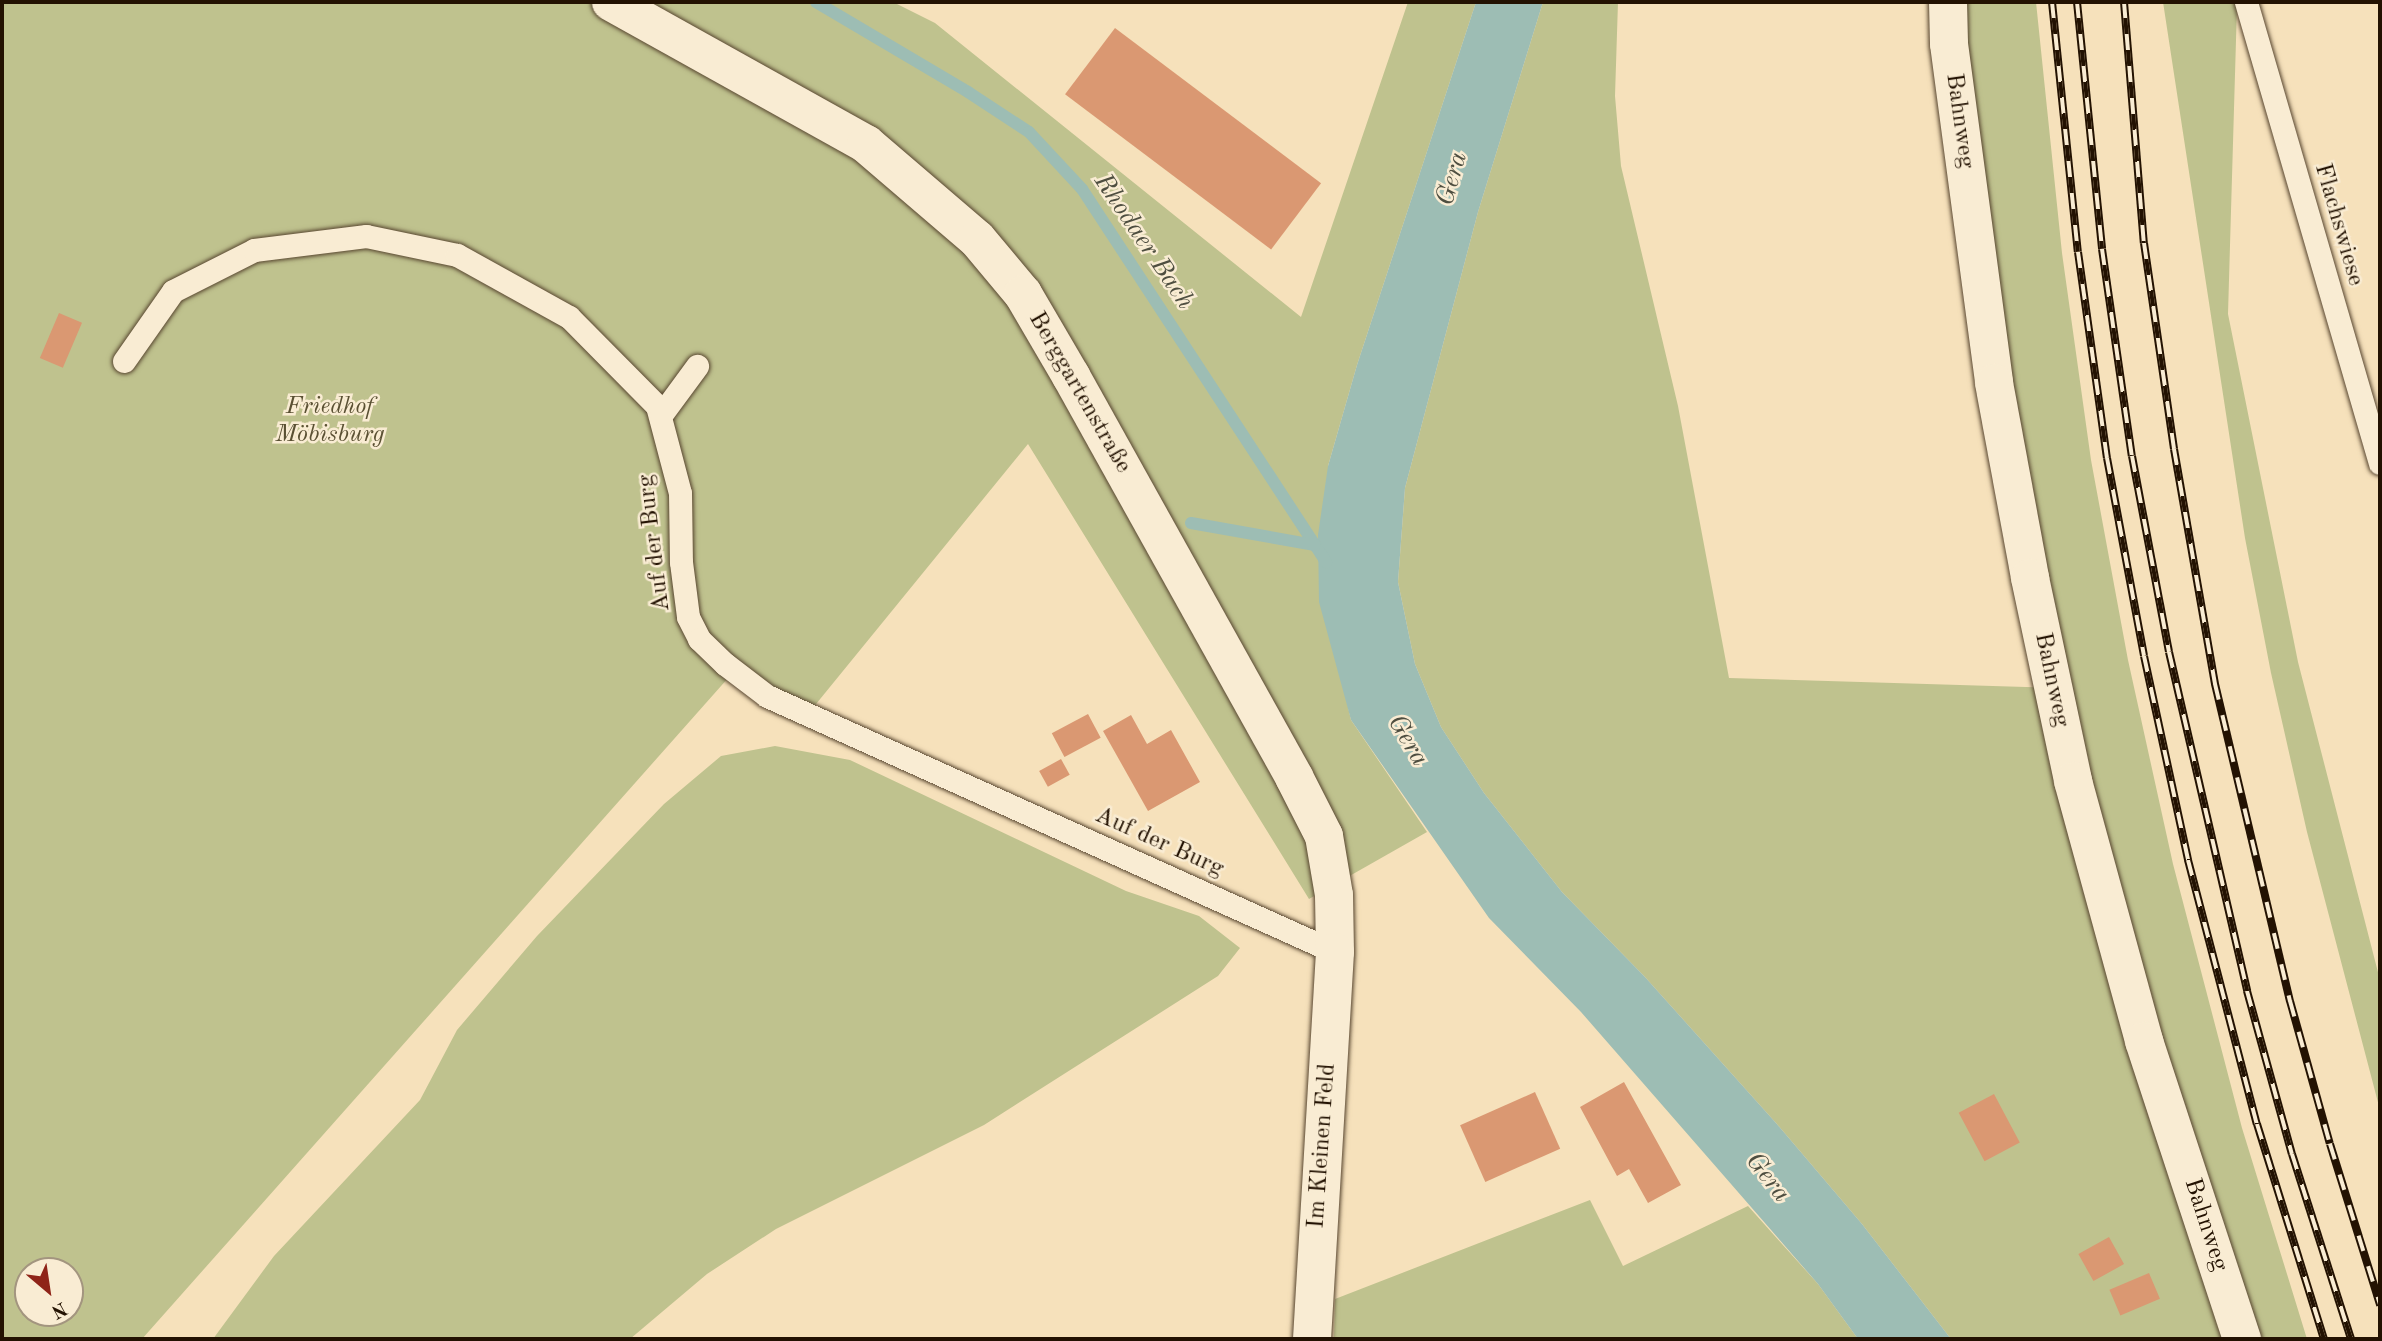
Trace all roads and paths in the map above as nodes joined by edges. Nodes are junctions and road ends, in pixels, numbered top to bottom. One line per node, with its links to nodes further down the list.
1 (611, 2): 8 (street, Berggartenstraße)
2 (1948, 2): 10 (street, Bahnweg)
3 (2246, 2): 7 (lane, Flachswiese)
4 (124, 361): 6 (lane, Auf der Burg)
5 (697, 366): 6 (lane)
6 (660, 415): 8 (lane, Auf der Burg)
7 (2380, 463)
8 (1335, 952): 9 (street, Im Kleinen Feld)
9 (1312, 1339)
10 (2242, 1339)

